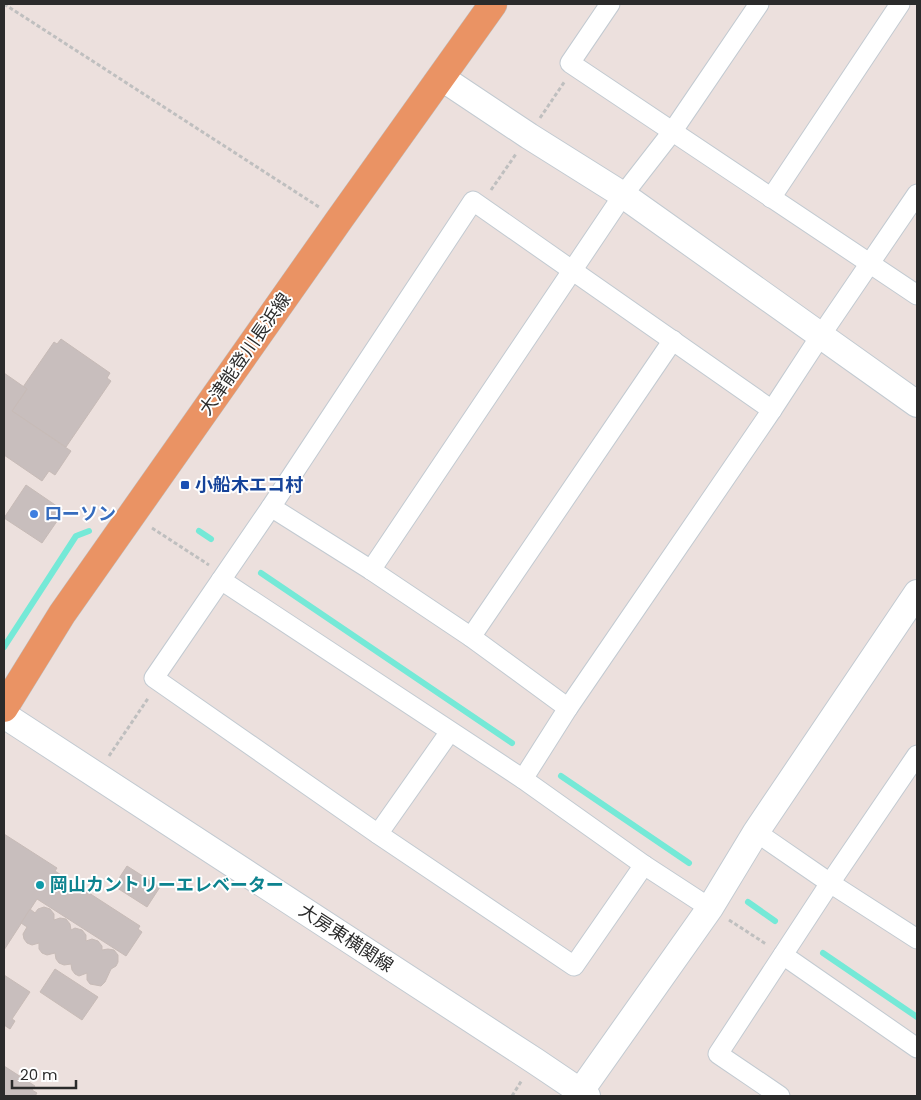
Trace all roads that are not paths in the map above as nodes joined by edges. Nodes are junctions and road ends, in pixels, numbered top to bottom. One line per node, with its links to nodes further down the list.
1 (494, 4): 5 (main road, 大津能登川長浜線)
2 (610, 4): 6 (street)
3 (759, 4): 6 (street)
4 (900, 4): 9 (street)
5 (442, 78): 8 (street); 22 (main road, 大津能登川長浜線)
6 (672, 132): 8 (street); 9 (street)
7 (917, 194): 10 (street)
8 (623, 195): 11 (street); 13 (street)
9 (771, 198): 10 (street)
10 (870, 264): 12 (street); 13 (street)
11 (573, 269): 14 (street); 17 (street); 18 (street)
12 (917, 296)
13 (820, 335): 15 (street); 16 (street)
14 (673, 340): 16 (street); 21 (street)
15 (917, 404)
16 (772, 410): 23 (street)
17 (270, 507): 18 (street); 19 (street)
18 (371, 570): 21 (street)
19 (222, 577): 25 (street); 29 (street)
20 (917, 593): 28 (street)
21 (471, 637): 23 (street)
22 (4, 708)
23 (568, 708): 27 (street)
24 (4, 715): 36 (street, 大房東横関線)
25 (450, 732): 27 (street); 29 (street)
26 (917, 755): 31 (street)
27 (522, 780): 30 (street)
28 (756, 832): 31 (street); 32 (street)
29 (378, 834): 30 (street)
30 (644, 865): 32 (street)
31 (830, 883): 33 (street); 34 (street)
32 (710, 908): 36 (street)
33 (917, 939)
34 (783, 955): 35 (street); 37 (street)
35 (917, 1048)
36 (583, 1094)
37 (780, 1096)

